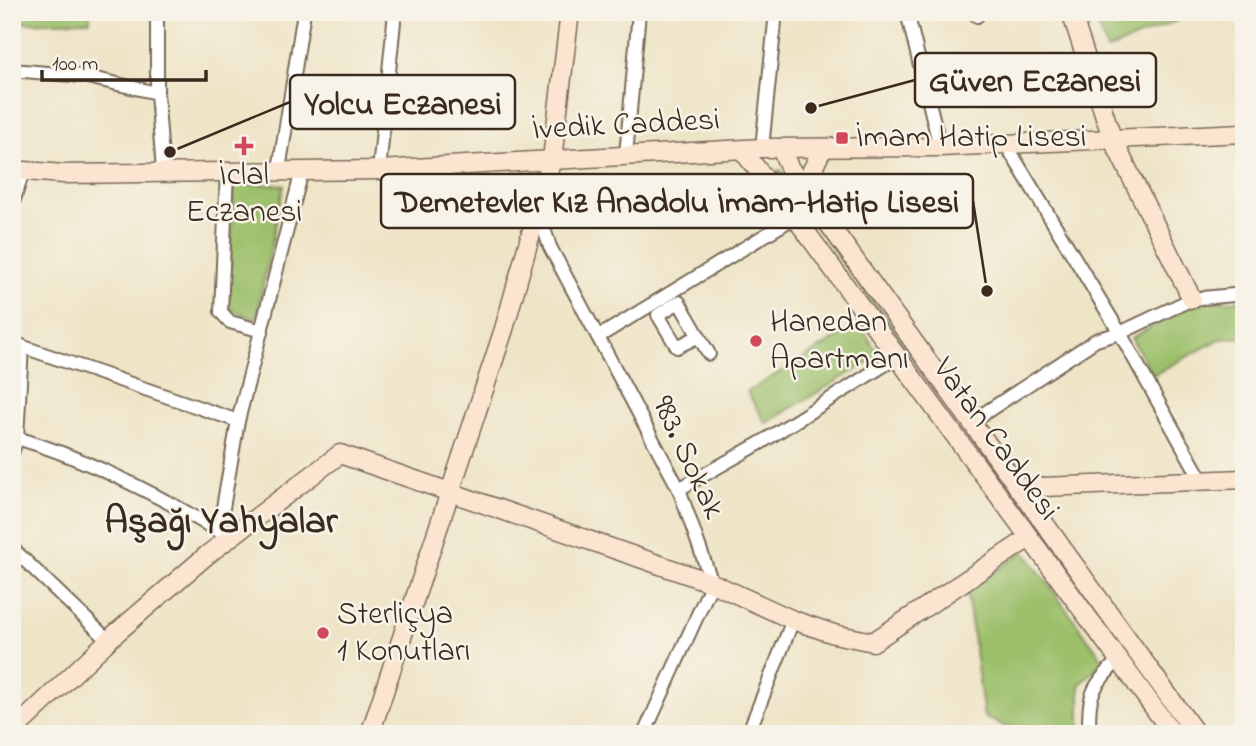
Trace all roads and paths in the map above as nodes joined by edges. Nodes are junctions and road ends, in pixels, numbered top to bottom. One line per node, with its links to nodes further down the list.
1 (157, 12): 11 (street)
2 (304, 12): 24 (street)
3 (395, 12): 25 (street)
4 (570, 12): 21 (main road)
5 (639, 12): 20 (street)
6 (776, 12): 16 (street)
7 (907, 12): 15 (street)
8 (1101, 12): 9 (street)
9 (1073, 18): 13 (main road)
10 (12, 70): 11 (street)
11 (157, 93): 26 (street)
12 (1244, 133): 13 (main road, İvedik Caddesi)
13 (1112, 138): 14 (main road, İvedik Caddesi); 33 (main road)
14 (1005, 143): 15 (main road, İvedik Caddesi); 35 (street)
15 (940, 147): 18 (main road, İvedik Caddesi)
16 (761, 148): 17 (main road, İvedik Caddesi); 19 (main road, İvedik Caddesi)
17 (781, 148): 18 (main road, İvedik Caddesi); 28 (main road, Vatan Caddesi)
18 (822, 148): 28 (main road)
19 (741, 150): 20 (main road, İvedik Caddesi); 31 (main road, Vatan Caddesi)
20 (626, 155): 21 (main road, İvedik Caddesi)
21 (552, 159): 25 (main road, İvedik Caddesi); 30 (main road)
22 (18, 170): 26 (main road, İvedik Caddesi); 29 (street)
23 (227, 170): 24 (main road, İvedik Caddesi); 26 (main road, İvedik Caddesi); 34 (street)
24 (279, 170): 27 (main road, İvedik Caddesi)
25 (379, 170): 27 (main road, İvedik Caddesi)
26 (163, 171)
27 (302, 171): 34 (street)
28 (803, 188): 42 (main road, Vatan Caddesi)
29 (12, 206)
30 (537, 210): 37 (street, 983. Sokak); 49 (main road)
31 (795, 217): 37 (street); 40 (main road, Vatan Caddesi)
32 (1244, 294): 33 (street)
33 (1192, 299): 35 (street)
34 (262, 331): 41 (street)
35 (1120, 333): 42 (street); 46 (street)
36 (699, 336): 39 (street)
37 (598, 337): 48 (street, 983. Sokak)
38 (17, 345): 41 (street); 43 (street)
39 (709, 354)
40 (897, 357): 48 (street); 51 (main road, Vatan Caddesi)
41 (237, 421): 50 (street)
42 (971, 422): 47 (main road, Vatan Caddesi)
43 (17, 438): 44 (street); 50 (street)
44 (12, 453)
45 (1244, 479): 46 (main road)
46 (1202, 481): 47 (main road)
47 (1018, 488): 63 (main road, Vatan Caddesi)
48 (679, 489): 53 (street, 983. Sokak)
49 (450, 491): 50 (main road); 53 (main road); 58 (main road)
50 (224, 534): 55 (main road)
51 (1030, 538): 54 (main road); 56 (main road, Vatan Caddesi)
52 (12, 548): 55 (street)
53 (712, 583): 54 (main road); 59 (street)
54 (793, 620): 60 (street)
55 (108, 640): 57 (main road)
56 (1118, 660): 61 (street); 62 (main road, Vatan Caddesi)
57 (15, 724)
58 (370, 734)
59 (644, 734)
60 (748, 734)
61 (1089, 734)
62 (1173, 734)
63 (1196, 734)

